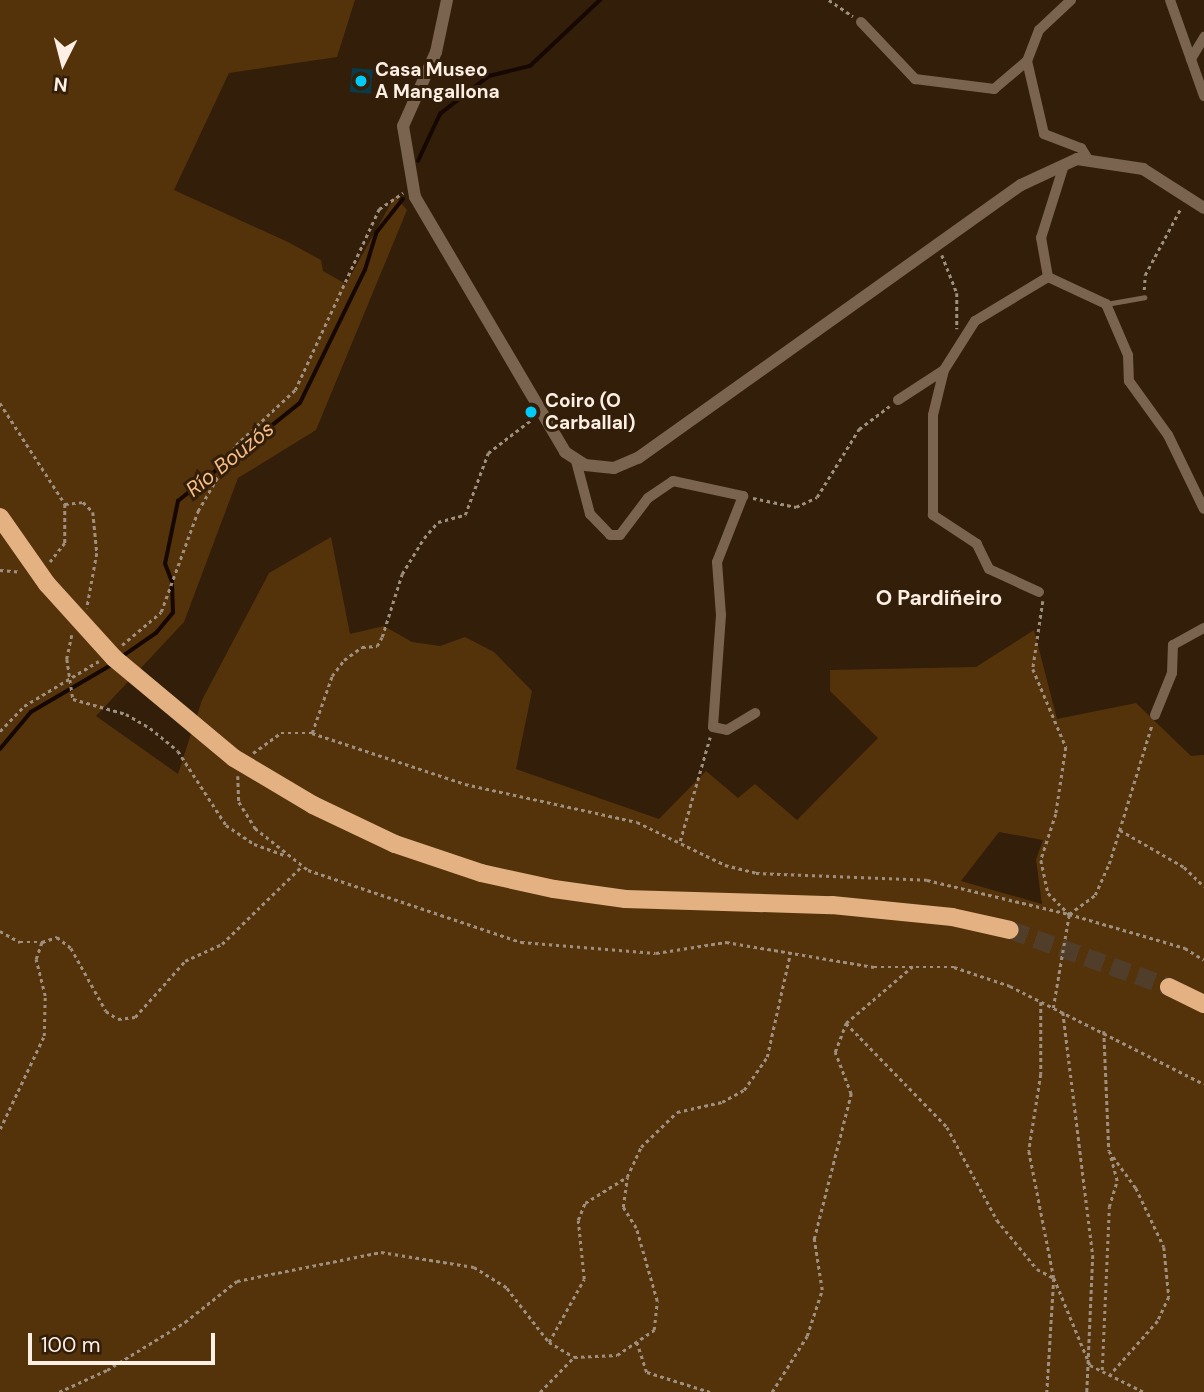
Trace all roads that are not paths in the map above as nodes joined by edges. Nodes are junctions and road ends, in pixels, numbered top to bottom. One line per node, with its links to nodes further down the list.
1 (447, 0): 17 (street)
2 (1071, 0): 7 (street)
3 (1170, 0): 6 (street)
4 (861, 22): 7 (street)
5 (1204, 37): 6 (street)
6 (1191, 59): 8 (street)
7 (1027, 61): 9 (street)
8 (1204, 96)
9 (1089, 161): 10 (street); 11 (street)
10 (1065, 164): 12 (street); 17 (street)
11 (1204, 208)
12 (1048, 277): 14 (street); 15 (street)
13 (1144, 297): 14 (lane)
14 (1107, 304): 18 (street)
15 (944, 370): 16 (street); 20 (street)
16 (898, 400)
17 (576, 461): 22 (street)
18 (1204, 509)
19 (0, 517): 24 (highway, bridge)
20 (1039, 592)
21 (1204, 628): 23 (street)
22 (755, 713)
23 (1155, 715)
24 (1010, 930)
25 (1169, 987): 26 (highway)
26 (1204, 1004)

